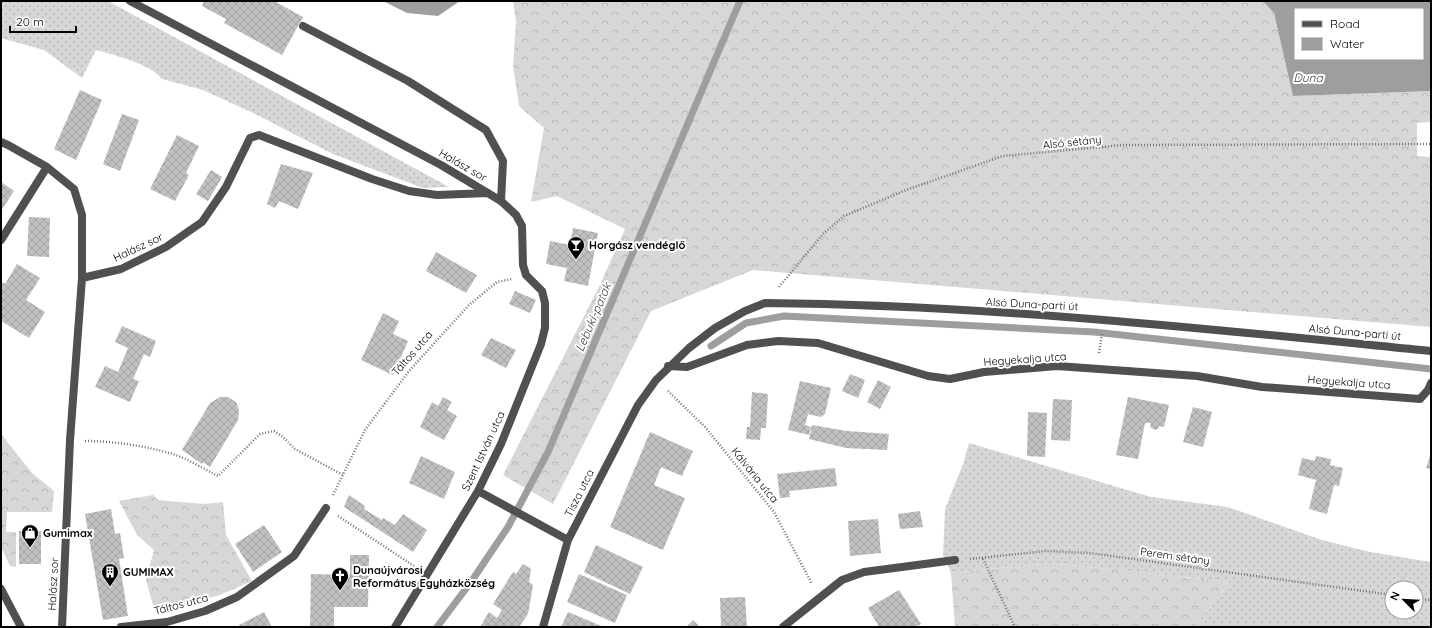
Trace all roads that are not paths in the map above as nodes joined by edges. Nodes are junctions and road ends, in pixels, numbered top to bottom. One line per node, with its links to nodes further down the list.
1 (130, 1): 5 (street, Halász sor)
2 (303, 26): 6 (street)
3 (1, 142): 4 (street)
4 (47, 166): 7 (street); 9 (street)
5 (488, 193): 6 (street, Halász sor); 9 (street, Halász sor)
6 (501, 201): 8 (street, Halász sor)
7 (1, 240)
8 (526, 275): 14 (street, Szent István utca)
9 (82, 278): 20 (street, Halász sor)
10 (1431, 351): 11 (street, Alsó Duna-parti út)
11 (668, 366): 12 (street, Alsó Duna-parti út); 13 (street, Hegyekalja utca)
12 (656, 380): 16 (street, Tisza utca)
13 (1431, 383)
14 (478, 491): 16 (street); 22 (street, Szent István utca)
15 (326, 508): 21 (street, Táltos utca)
16 (568, 540): 23 (street, Tisza utca)
17 (955, 560): 24 (street)
18 (1, 589): 19 (street)
19 (20, 626)
20 (62, 627)
21 (121, 627)
22 (395, 627)
23 (543, 627)
24 (783, 627)

